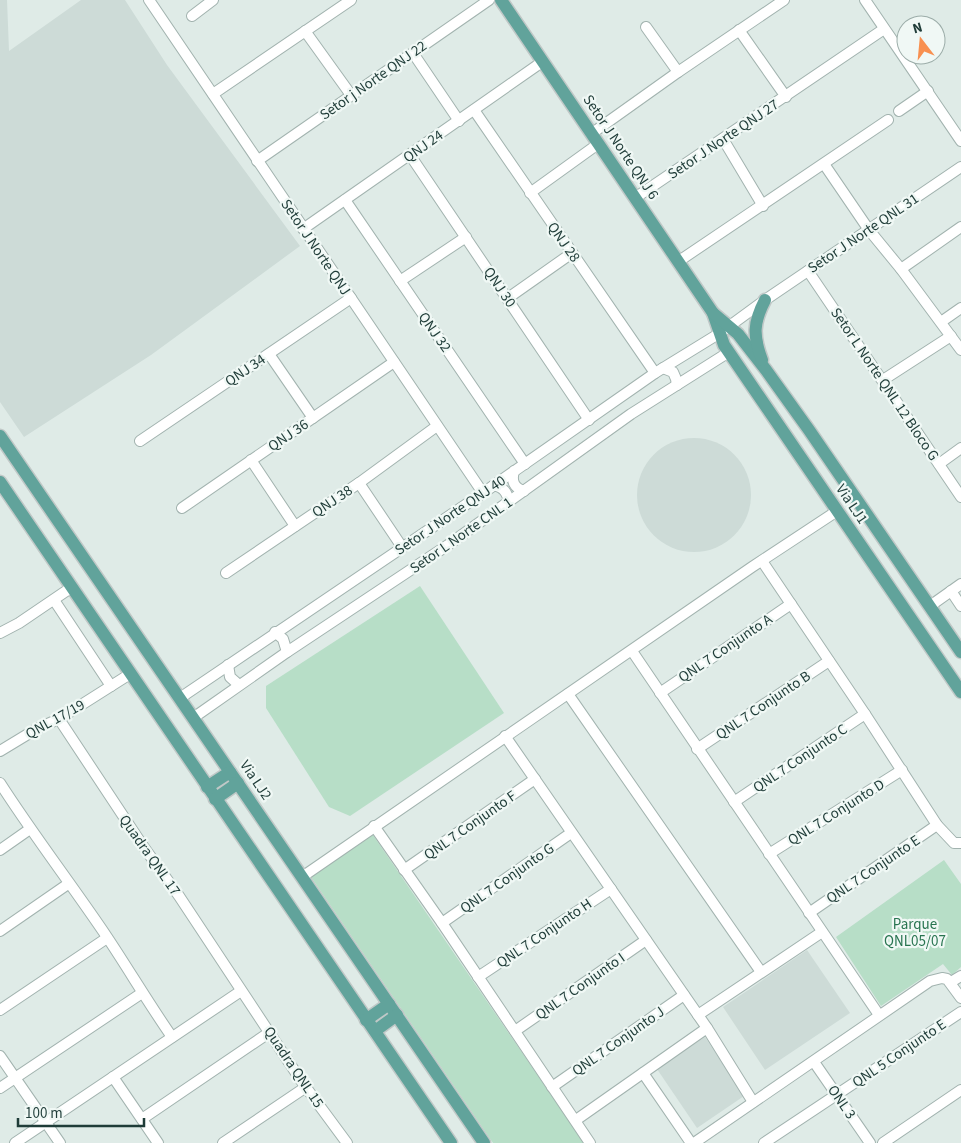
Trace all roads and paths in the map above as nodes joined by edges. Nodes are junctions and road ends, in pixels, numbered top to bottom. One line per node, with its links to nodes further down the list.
1 (149, 0): 17 (street, Setor J Norte QNJ)
2 (214, 0): 8 (street)
3 (351, 0): 12 (street)
4 (489, 0): 13 (street, Setor j Norte QNJ 22)
5 (784, 0): 11 (street)
6 (865, 0): 10 (street)
7 (505, 1): 14 (main road, Setor J Norte QNJ 6)
8 (192, 16)
9 (646, 28): 15 (street)
10 (884, 29): 16 (street); 19 (street, Setor J Norte QNJ 27)
11 (739, 30): 15 (street); 19 (street, Setor J Norte QNJ 27)
12 (305, 31): 17 (street); 18 (street)
13 (413, 53): 18 (street, Setor j Norte QNJ 22); 23 (street)
14 (542, 62): 20 (street, QNJ 24); 24 (main road, Setor J Norte QNJ 6)
15 (678, 72): 24 (street)
16 (928, 92): 21 (street); 26 (street)
17 (213, 94): 28 (street, Setor J Norte QNJ)
18 (351, 95): 28 (street, Setor j Norte QNJ 22)
19 (786, 97): 25 (street, Setor J Norte QNJ 27)
20 (474, 110): 23 (street, QNJ 24); 31 (street, QNJ 28)
21 (899, 111)
22 (888, 120): 29 (street)
23 (459, 121): 27 (street, QNJ 24)
24 (594, 139): 31 (street); 32 (main road, Setor J Norte QNJ 6)
25 (723, 139): 32 (street, Setor J Norte QNJ 27); 34 (street)
26 (961, 141)
27 (410, 155): 33 (street, QNJ 24); 38 (street, QNJ 30)
28 (257, 161): 36 (street, Setor J Norte QNJ)
29 (824, 164): 34 (street); 37 (street)
30 (961, 166): 37 (street, Setor J Norte QNL 31)
31 (530, 193): 39 (street, QNJ 28)
32 (636, 198): 40 (main road, Setor J Norte QNJ 6)
33 (345, 200): 36 (street, QNJ 24); 43 (street, QNJ 32)
34 (763, 206): 40 (street)
35 (961, 227): 41 (street)
36 (303, 229): 44 (street, Setor J Norte QNJ)
37 (869, 230): 41 (street); 42 (street, Setor J Norte QNL 31)
38 (466, 237): 43 (street); 45 (street, QNJ 30)
39 (572, 253): 45 (street); 56 (street, QNJ 28)
40 (679, 261): 49 (main road, Setor J Norte QNJ 6)
41 (901, 269): 48 (street)
42 (808, 271): 46 (street, Setor J Norte QNL 31); 57 (street, Setor L Norte QNL 12 Bloco G)
43 (400, 281): 68 (street, QNJ 32)
44 (351, 298): 53 (street, QNJ 34); 54 (street, Setor J Norte QNJ)
45 (508, 298): 60 (street, QNJ 30)
46 (765, 300): 49 (street, Setor J Norte QNL 31); 55 (main road)
47 (961, 308): 48 (street)
48 (941, 322): 50 (street)
49 (725, 329): 52 (main road, Via LJ1); 55 (main road, Via LJ1); 56 (street, Setor J Norte QNJ 40)
50 (951, 336): 51 (street); 57 (street)
51 (961, 350)
52 (729, 352): 58 (street, Setor L Norte CNL 1); 65 (main road, Via LJ1)
53 (269, 354): 59 (street); 64 (street, QNJ 34)
54 (394, 362): 59 (street, QNJ 36); 61 (street, Setor J Norte QNJ)
55 (766, 370): 62 (main road, Via LJ1)
56 (659, 371): 58 (street, QNJ 28); 60 (street, Setor J Norte QNJ 40)
57 (883, 380): 69 (street, Setor L Norte QNL 12 Bloco G)
58 (677, 385): 74 (street, Setor L Norte CNL 1)
59 (313, 418): 67 (street, QNJ 36)
60 (589, 420): 68 (street, Setor J Norte QNJ 40)
61 (437, 426): 72 (street, QNJ 38); 75 (street, Setor J Norte QNJ)
62 (809, 430): 65 (main road); 84 (main road, Via LJ1)
63 (0, 436): 106 (main road, Via LJ2)
64 (140, 441)
65 (790, 442): 79 (main road, Via LJ1)
66 (961, 448): 69 (street)
67 (251, 460): 78 (street, QNJ 36); 80 (street)
68 (525, 464): 70 (street, Setor J Norte QNJ 40)
69 (939, 464): 76 (street, Setor L Norte QNL 12 Bloco G)
70 (514, 471): 73 (street, Setor J Norte QNJ 40); 74 (street)
71 (0, 482): 86 (main road)
72 (359, 483): 80 (street, QNJ 38); 81 (street)
73 (494, 485): 75 (street, Setor J Norte QNJ 40); 77 (street)
74 (524, 491): 77 (street, Setor L Norte CNL 1)
75 (483, 493): 81 (street, Setor J Norte QNJ 40)
76 (961, 497)
77 (509, 502): 96 (street, Setor L Norte CNL 1)
78 (182, 508)
79 (837, 511): 82 (street); 87 (main road, Via LJ1)
80 (295, 526): 83 (street, QNJ 38)
81 (402, 547): 93 (street, Setor J Norte QNJ 40)
82 (762, 561): 90 (street); 95 (street)
83 (226, 573)
84 (909, 576): 87 (main road); 91 (main road, Via LJ1)
85 (961, 584): 88 (street)
86 (72, 587): 89 (street); 100 (main road)
87 (889, 587): 103 (main road, Via LJ1)
88 (951, 591): 91 (street); 92 (street)
89 (54, 600): 94 (street); 102 (street)
90 (791, 604): 98 (street); 104 (street, QNL 7 Conjunto A)
91 (930, 606): 97 (main road, Via LJ1)
92 (961, 606)
93 (275, 632): 96 (street); 99 (street, Setor J Norte QNJ 40)
94 (0, 633)
95 (632, 651): 104 (street); 105 (street)
96 (287, 652): 101 (street, Setor L Norte CNL 1)
97 (961, 652)
98 (829, 661): 107 (street); 111 (street, QNL 7 Conjunto B)
99 (228, 665): 101 (street); 106 (street, Setor J Norte QNJ 40)
100 (130, 674): 102 (street, QNL 17/19); 118 (main road)
101 (239, 685): 108 (street, Setor L Norte CNL 1)
102 (111, 686): 109 (street, QNL 17/19)
103 (961, 692)
104 (660, 693): 111 (street)
105 (568, 694): 110 (street); 138 (street)
106 (180, 698): 108 (main road, Via LJ2)
107 (865, 714): 113 (street); 120 (street, QNL 7 Conjunto C)
108 (193, 718): 114 (main road, Via LJ2)
109 (59, 719): 112 (street, QNL 17/19); 142 (street, Quadra QNL 17)
110 (505, 736): 115 (street); 122 (street)
111 (698, 749): 120 (street)
112 (0, 751)
113 (902, 770): 121 (street); 127 (street, QNL 7 Conjunto D)
114 (230, 772): 117 (main road, Via LJ2); 118 (main road)
115 (535, 780): 124 (street); 128 (street, QNL 7 Conjunto F)
116 (0, 783): 123 (street)
117 (238, 783): 119 (main road); 129 (main road, Via LJ2)
118 (207, 787): 119 (main road)
119 (215, 799): 152 (main road)
120 (734, 802): 127 (street)
121 (937, 825): 125 (street); 132 (street, QNL 7 Conjunto E)
122 (374, 826): 128 (street); 129 (street)
123 (30, 829): 126 (street); 130 (street)
124 (572, 833): 131 (street); 133 (street, QNL 7 Conjunto G)
125 (961, 843)
126 (0, 850)
127 (769, 854): 132 (street)
128 (404, 870): 133 (street)
129 (302, 877): 146 (main road, Via LJ2)
130 (68, 884): 134 (street); 136 (street)
131 (611, 889): 137 (street); 140 (street, QNL 7 Conjunto H)
132 (809, 913): 135 (street)
133 (442, 923): 140 (street)
134 (0, 931)
135 (822, 932): 138 (street); 151 (street)
136 (107, 938): 143 (street); 147 (street)
137 (646, 940): 144 (street); 155 (street, QNL 7 Conjunto I)
138 (761, 972): 150 (street)
139 (961, 976): 141 (street)
140 (478, 977): 155 (street)
141 (951, 982): 145 (street); 151 (street)
142 (241, 991): 156 (street, Quadra QNL 15); 157 (street)
143 (142, 994): 157 (street); 162 (street)
144 (684, 995): 150 (street); 164 (street, QNL 7 Conjunto J)
145 (961, 998)
146 (389, 1004): 149 (main road, Via LJ2); 152 (main road)
147 (0, 1010)
148 (961, 1012): 167 (street, QNL 5 Conjunto E)
149 (397, 1015): 154 (main road); 178 (main road, Via LJ2)
150 (698, 1015): 153 (street)
151 (879, 1015): 159 (street)
152 (366, 1020): 154 (main road)
153 (707, 1028): 160 (street); 168 (street)
154 (375, 1031): 177 (main road)
155 (515, 1031): 164 (street)
156 (270, 1032): 163 (street, Quadra QNL 15); 169 (street)
157 (172, 1037): 161 (street)
158 (0, 1056): 162 (street)
159 (814, 1062): 167 (street, ONL 3); 168 (street)
160 (643, 1073): 170 (street); 180 (street)
161 (112, 1077): 169 (street); 171 (street)
162 (16, 1078): 165 (street); 171 (street)
163 (306, 1087): 175 (street); 176 (street, Quadra QNL 15)
164 (552, 1087): 170 (street)
165 (0, 1088)
166 (961, 1090): 183 (street)
167 (837, 1095): 181 (street, QNL 5 Conjunto E); 182 (street, ONL 3)
168 (753, 1102): 180 (street)
169 (142, 1118): 174 (street)
170 (576, 1120): 179 (street)
171 (45, 1123): 172 (street); 173 (street)
172 (15, 1143)
173 (60, 1143)
174 (158, 1143)
175 (223, 1143)
176 (346, 1143)
177 (451, 1143)
178 (484, 1143)
179 (590, 1143)
180 (692, 1143)
181 (764, 1143)
182 (870, 1143)
183 (883, 1143)

